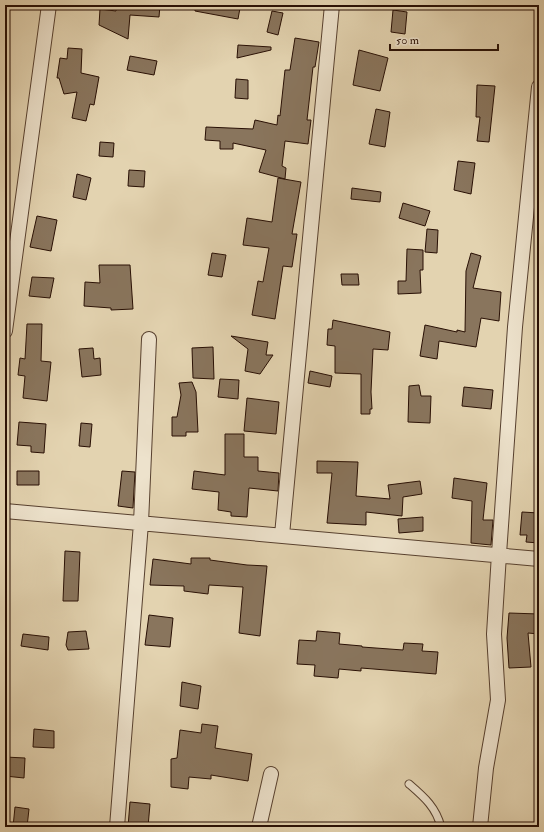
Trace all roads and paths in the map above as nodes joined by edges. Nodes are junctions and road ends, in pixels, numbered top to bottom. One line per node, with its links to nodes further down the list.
1 (49, 5): 4 (street)
2 (332, 5): 8 (street)
3 (539, 87): 9 (street)
4 (5, 331)
5 (149, 339): 7 (street)
6 (5, 511): 7 (street)
7 (141, 523): 8 (street); 13 (street)
8 (282, 535): 9 (street)
9 (499, 554): 10 (street); 16 (street)
10 (539, 559)
11 (271, 774): 14 (street)
12 (409, 784): 15 (lane)
13 (117, 827)
14 (259, 827)
15 (441, 827)
16 (480, 827)

